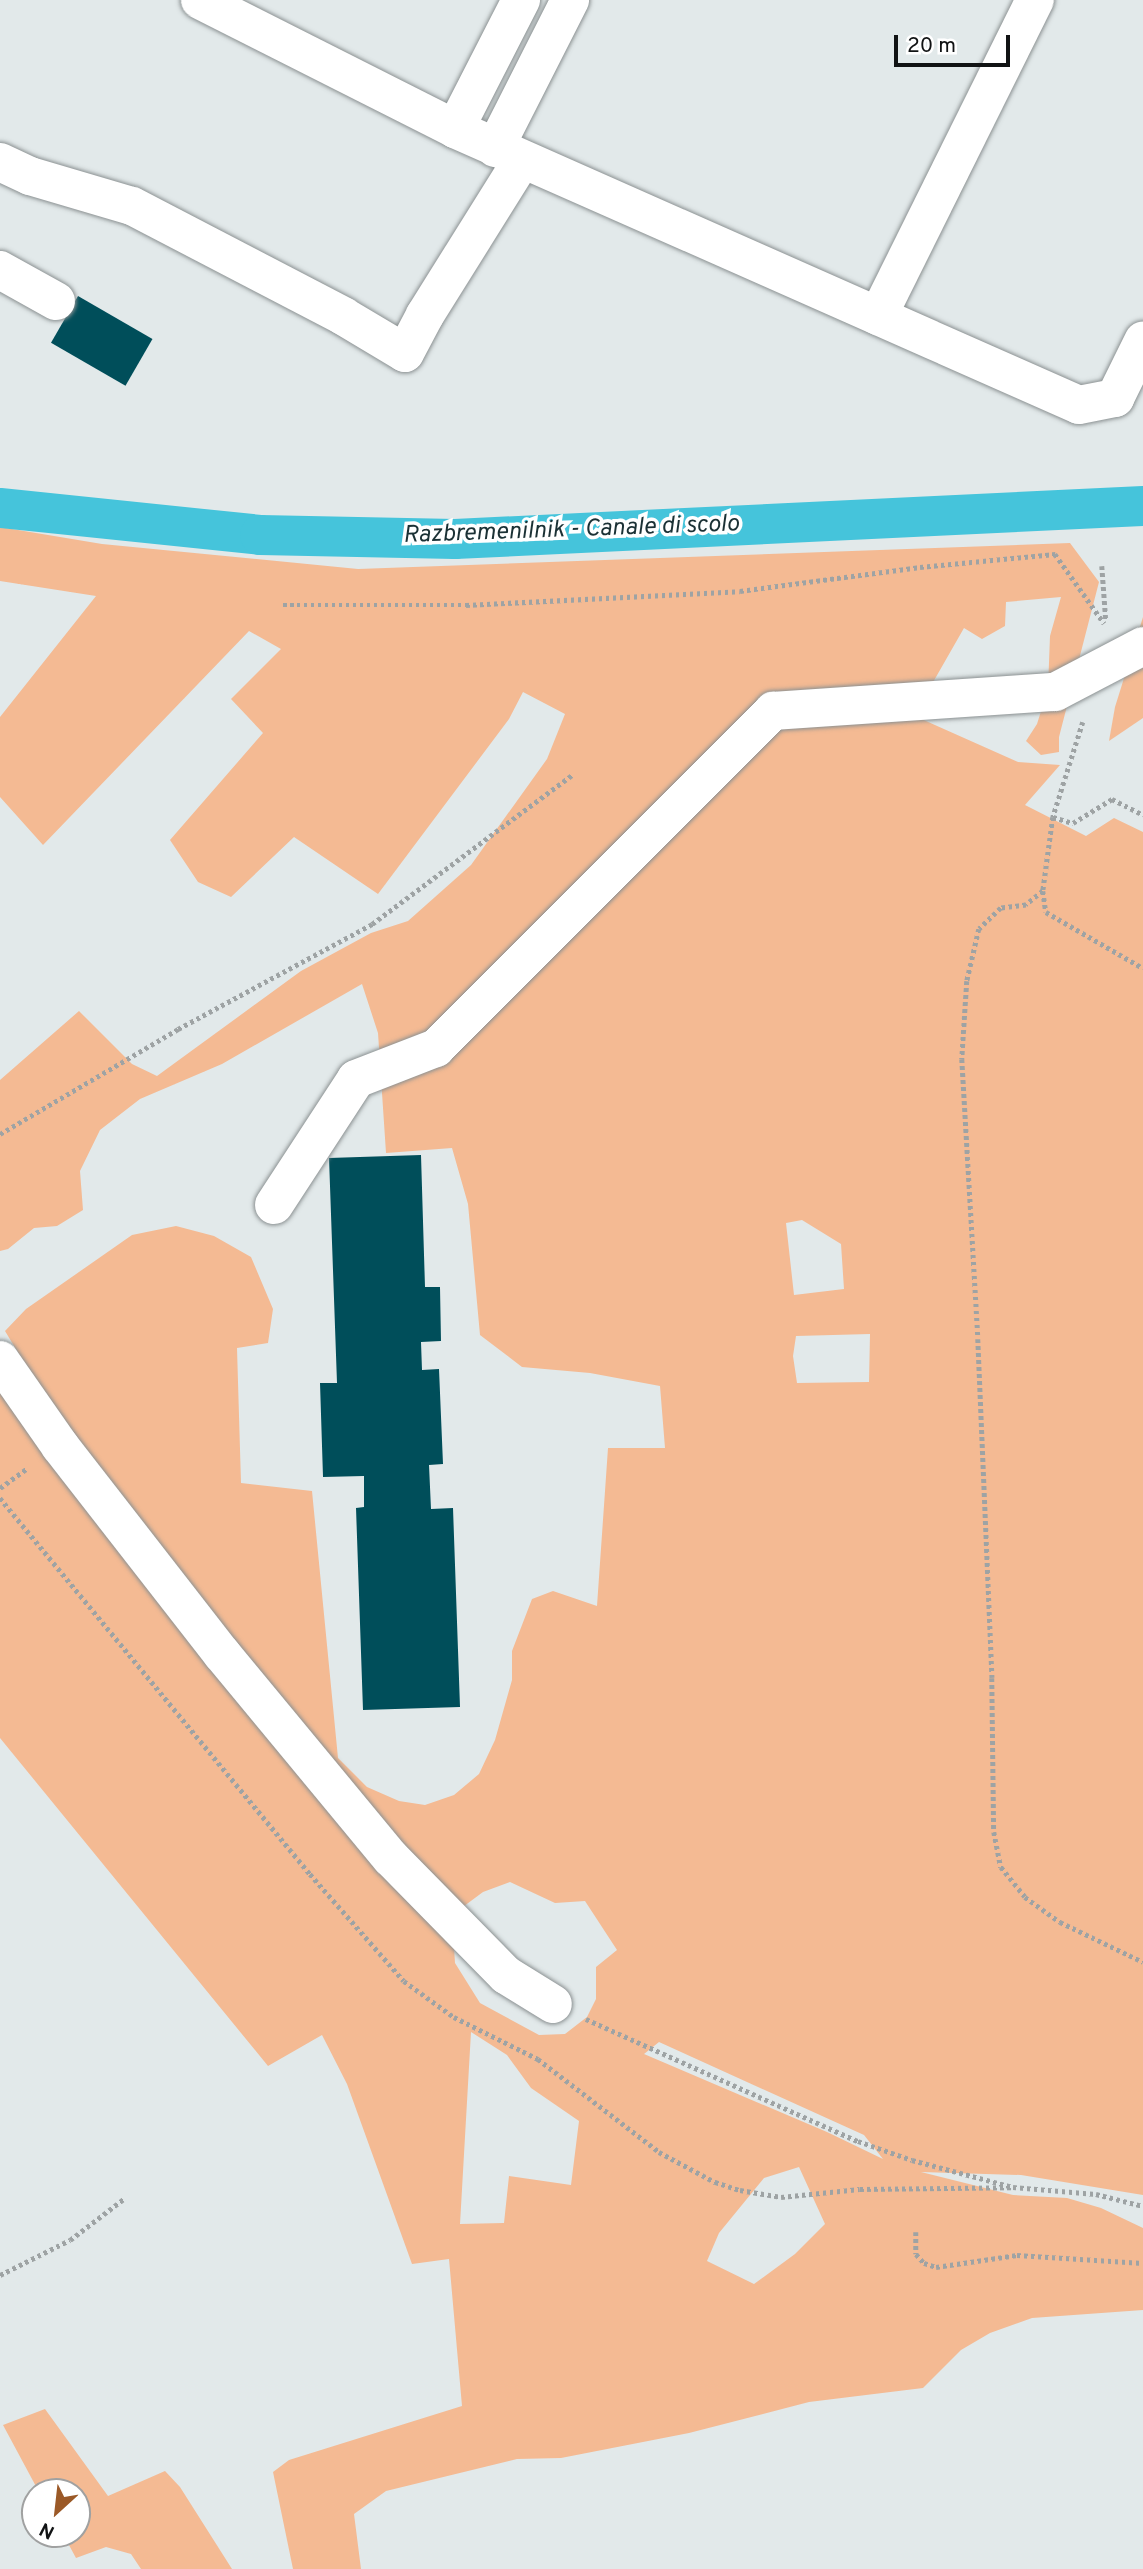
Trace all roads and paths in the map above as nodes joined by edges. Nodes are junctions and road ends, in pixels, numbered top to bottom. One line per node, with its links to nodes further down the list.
1 (200, 0): 5 (street)
2 (570, 0): 6 (street)
3 (1035, 0): 10 (street)
4 (512, 3): 5 (street)
5 (455, 129): 6 (street)
6 (509, 154): 7 (street); 10 (street)
7 (0, 162)
8 (0, 270): 9 (street)
9 (56, 301)
10 (877, 316): 11 (street)
11 (1143, 341)
12 (1102, 566): 13 (path)
13 (283, 605)
14 (1143, 646): 15 (street)
15 (1099, 668): 18 (path); 22 (street)
16 (572, 775): 21 (path)
17 (1143, 815): 18 (path)
18 (1053, 817): 19 (path)
19 (1043, 891): 20 (path); 24 (path)
20 (1143, 968)
21 (0, 1133)
22 (274, 1205)
23 (0, 1360): 25 (street)
24 (1143, 1962)
25 (553, 2004): 27 (path)
26 (125, 2198): 30 (path)
27 (1143, 2206)
28 (916, 2232): 29 (path)
29 (1143, 2263)
30 (0, 2275)

